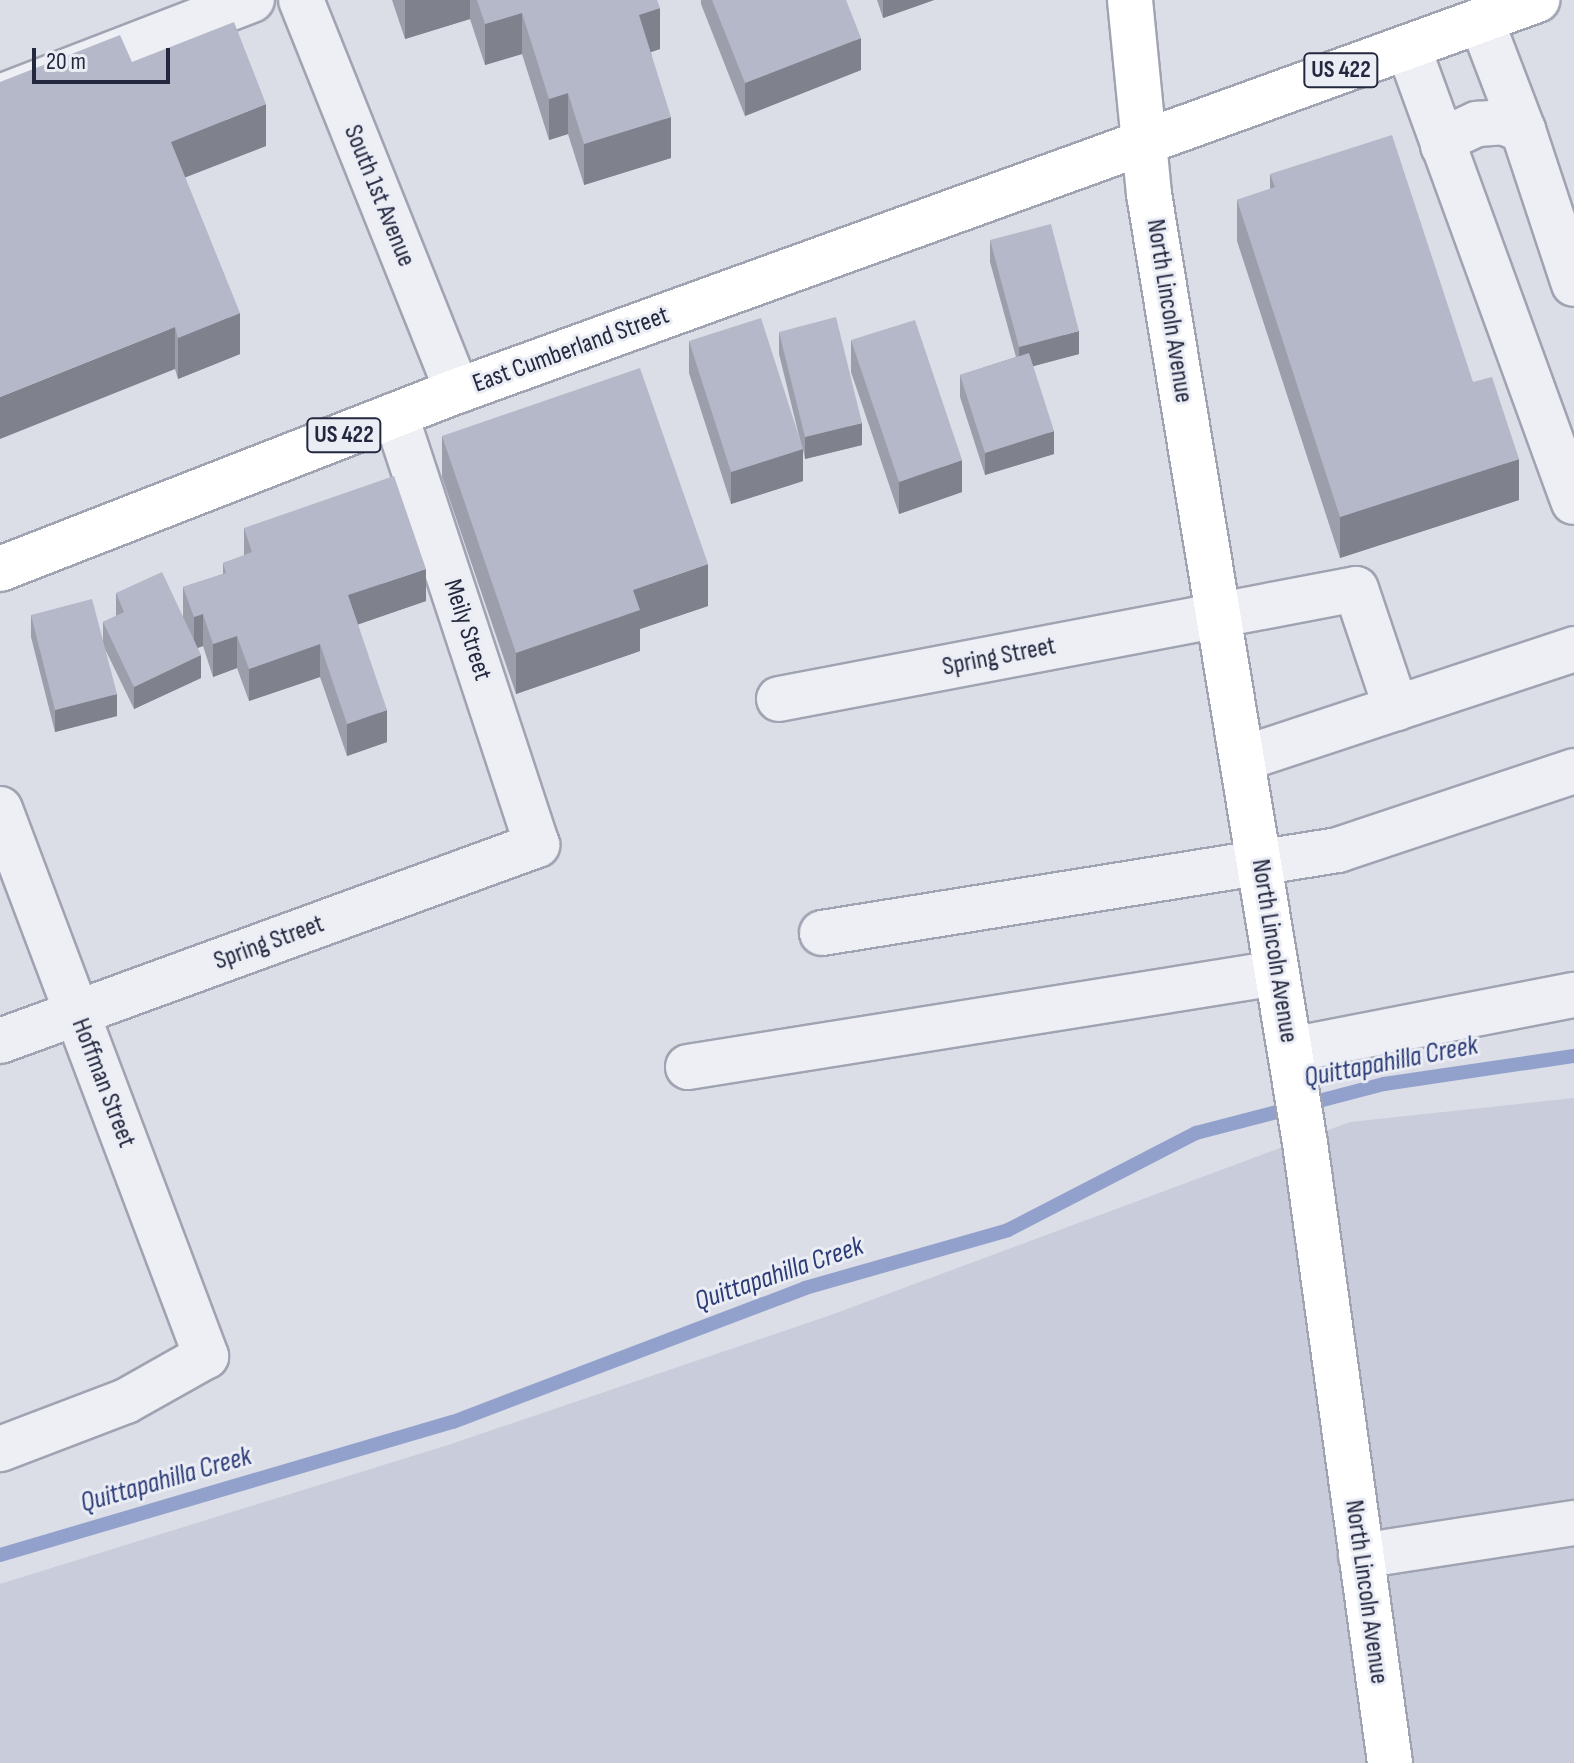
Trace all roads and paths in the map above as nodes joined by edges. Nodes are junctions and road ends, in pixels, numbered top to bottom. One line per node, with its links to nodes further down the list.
1 (252, 0): 7 (street)
2 (301, 0): 12 (street, South 1st Avenue)
3 (1130, 0): 9 (main road, North Lincoln Avenue)
4 (1537, 0): 5 (main road, US 422)
5 (1481, 20): 6 (main road, US 422); 8 (street)
6 (1408, 47): 9 (main road, US 422); 10 (street)
7 (0, 97)
8 (1523, 130): 10 (street); 11 (street)
9 (1145, 141): 12 (main road, East Cumberland Street / US 422); 16 (main road, North Lincoln Avenue)
10 (1443, 146): 14 (street)
11 (1574, 284)
12 (457, 391): 13 (main road, East Cumberland Street / US 422)
13 (396, 415): 15 (main road, East Cumberland Street / US 422); 23 (street, Meily Street)
14 (1574, 502)
15 (0, 569)
16 (1219, 615): 18 (street, Spring Street); 19 (street, Spring Street); 20 (main road, North Lincoln Avenue)
17 (1574, 649): 19 (street)
18 (779, 699)
19 (1396, 708): 20 (street)
20 (1242, 759): 24 (main road, North Lincoln Avenue)
21 (1574, 771): 24 (street)
22 (0, 809): 28 (street, Hoffman Street)
23 (537, 845): 28 (street, Spring Street)
24 (1259, 861): 25 (street); 26 (main road, North Lincoln Avenue)
25 (822, 933)
26 (1277, 973): 30 (main road, North Lincoln Avenue); 31 (street)
27 (1574, 995): 30 (street)
28 (77, 1013): 29 (street, Spring Street); 32 (street, Hoffman Street)
29 (0, 1041)
30 (1292, 1065): 34 (main road, North Lincoln Avenue)
31 (688, 1067)
32 (0, 1449)
33 (1574, 1523): 34 (street)
34 (1361, 1556): 35 (main road, North Lincoln Avenue)
35 (1390, 1763)

